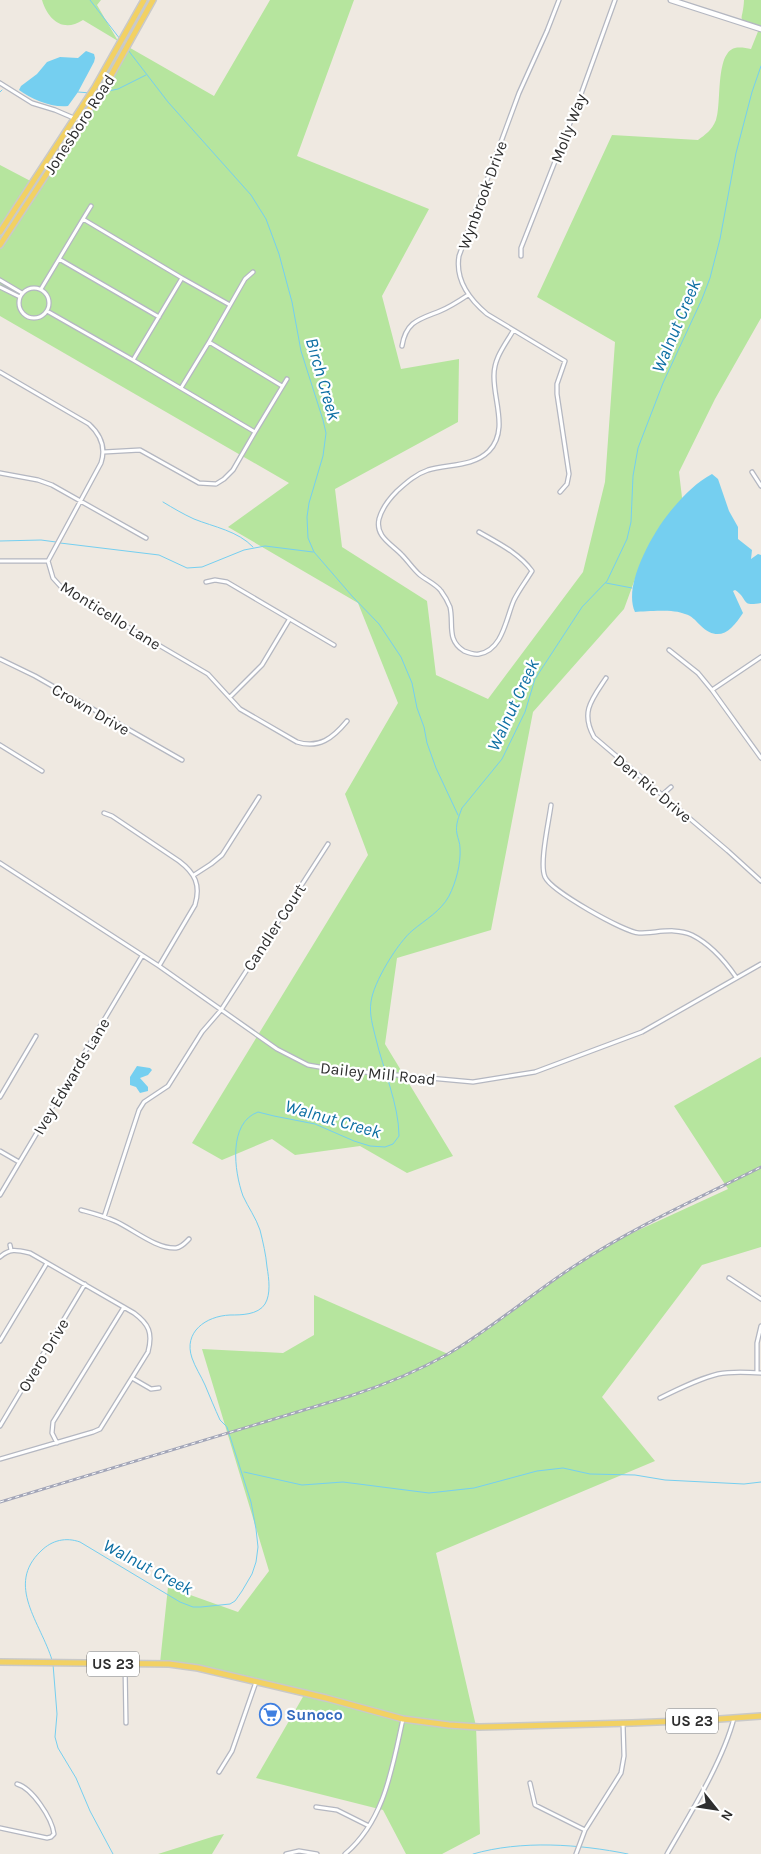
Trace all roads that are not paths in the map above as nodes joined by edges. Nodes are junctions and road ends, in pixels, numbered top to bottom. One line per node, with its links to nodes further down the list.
1 (144, 0): 9 (main road, Jonesboro Road)
2 (153, 0): 10 (main road, Jonesboro Road)
3 (559, 0): 23 (street, Wynbrook Drive)
4 (615, 0): 15 (street, Molly Way)
5 (671, 0): 6 (street)
6 (688, 2): 7 (street)
7 (761, 29)
8 (0, 83): 9 (street)
9 (75, 118): 10 (street); 13 (main road, Jonesboro Road)
10 (81, 121): 14 (main road, Jonesboro Road)
11 (90, 206): 12 (street)
12 (83, 219): 16 (street); 18 (street)
13 (0, 232)
14 (0, 245)
15 (521, 256)
16 (59, 259): 21 (street); 27 (street)
17 (253, 272): 25 (street)
18 (182, 278): 25 (street); 27 (street)
19 (0, 280): 22 (street)
20 (0, 287): 24 (street)
21 (41, 289): 22 (street); 26 (street)
22 (22, 292): 24 (street)
23 (468, 295): 28 (street, Wynbrook Drive); 30 (street)
24 (20, 297): 26 (street)
25 (230, 305): 29 (street)
26 (47, 311): 31 (street)
27 (159, 317): 31 (street)
28 (513, 331): 41 (street, Wynbrook Drive); 43 (street)
29 (208, 342): 34 (street); 35 (street)
30 (402, 346)
31 (133, 360): 35 (street)
32 (0, 372): 37 (street)
33 (287, 379): 34 (street)
34 (282, 386): 36 (street)
35 (181, 388): 36 (street)
36 (255, 432): 37 (street)
37 (104, 452): 42 (street, Monticello Lane)
38 (0, 472): 42 (street)
39 (752, 472): 40 (street)
40 (761, 486)
41 (560, 492)
42 (80, 501): 44 (street); 46 (street, Monticello Lane)
43 (479, 532)
44 (146, 538)
45 (0, 561): 46 (street)
46 (48, 561): 55 (street, Monticello Lane)
47 (206, 582): 48 (street)
48 (289, 620): 49 (street); 55 (street)
49 (334, 645)
50 (669, 650): 54 (street)
51 (761, 657): 54 (street)
52 (0, 659): 59 (street, Crown Drive)
53 (606, 678): 62 (street, Den Ric Drive)
54 (712, 690): 58 (street)
55 (230, 697): 56 (street, Monticello Lane)
56 (347, 721)
57 (0, 745): 60 (street)
58 (761, 758)
59 (182, 760)
60 (42, 771)
61 (671, 787): 62 (street)
62 (662, 795): 69 (street, Den Ric Drive)
63 (259, 797): 68 (street)
64 (551, 805): 73 (street)
65 (104, 813): 68 (street)
66 (328, 844): 74 (street, Candler Court)
67 (0, 863): 70 (street, Dailey Mill Road)
68 (194, 875): 72 (street)
69 (761, 881)
70 (142, 956): 72 (street, Dailey Mill Road); 78 (street, Ivey Edwards Lane)
71 (761, 964): 73 (street, Dailey Mill Road)
72 (159, 966): 74 (street, Dailey Mill Road)
73 (736, 977): 74 (street, Dailey Mill Road)
74 (221, 1010): 81 (street, Candler Court)
75 (36, 1036): 76 (street)
76 (0, 1098)
77 (0, 1151): 78 (street)
78 (20, 1162): 79 (street, Ivey Edwards Lane)
79 (0, 1195)
80 (81, 1210): 81 (street)
81 (104, 1217): 82 (street)
82 (189, 1239)
83 (10, 1245): 84 (street)
84 (10, 1250): 85 (street); 86 (street)
85 (0, 1257)
86 (48, 1263): 88 (street); 92 (street)
87 (730, 1278): 89 (street)
88 (86, 1284): 90 (street); 97 (street, Overo Drive)
89 (761, 1299)
90 (124, 1307): 94 (street); 98 (street)
91 (761, 1326): 93 (street)
92 (0, 1341)
93 (759, 1373): 96 (street)
94 (132, 1378): 95 (street); 98 (street)
95 (159, 1388)
96 (660, 1398)
97 (0, 1426)
98 (57, 1443): 99 (street)
99 (0, 1459)
100 (0, 1662): 101 (main road, US 23)
101 (125, 1664): 102 (main road, US 23); 106 (street)
102 (256, 1682): 105 (main road, US 23); 108 (street)
103 (761, 1716): 104 (main road, US 23)
104 (734, 1717): 107 (main road, US 23); 119 (street)
105 (403, 1719): 107 (main road, US 23); 112 (street)
106 (126, 1723)
107 (623, 1723): 114 (street)
108 (219, 1772)
109 (530, 1783): 114 (street)
110 (17, 1784): 113 (street)
111 (316, 1807): 112 (street)
112 (369, 1826): 117 (street)
113 (0, 1828)
114 (586, 1830): 118 (street)
115 (286, 1854): 116 (street)
116 (317, 1854)
117 (345, 1854)
118 (576, 1854)
119 (667, 1854)

